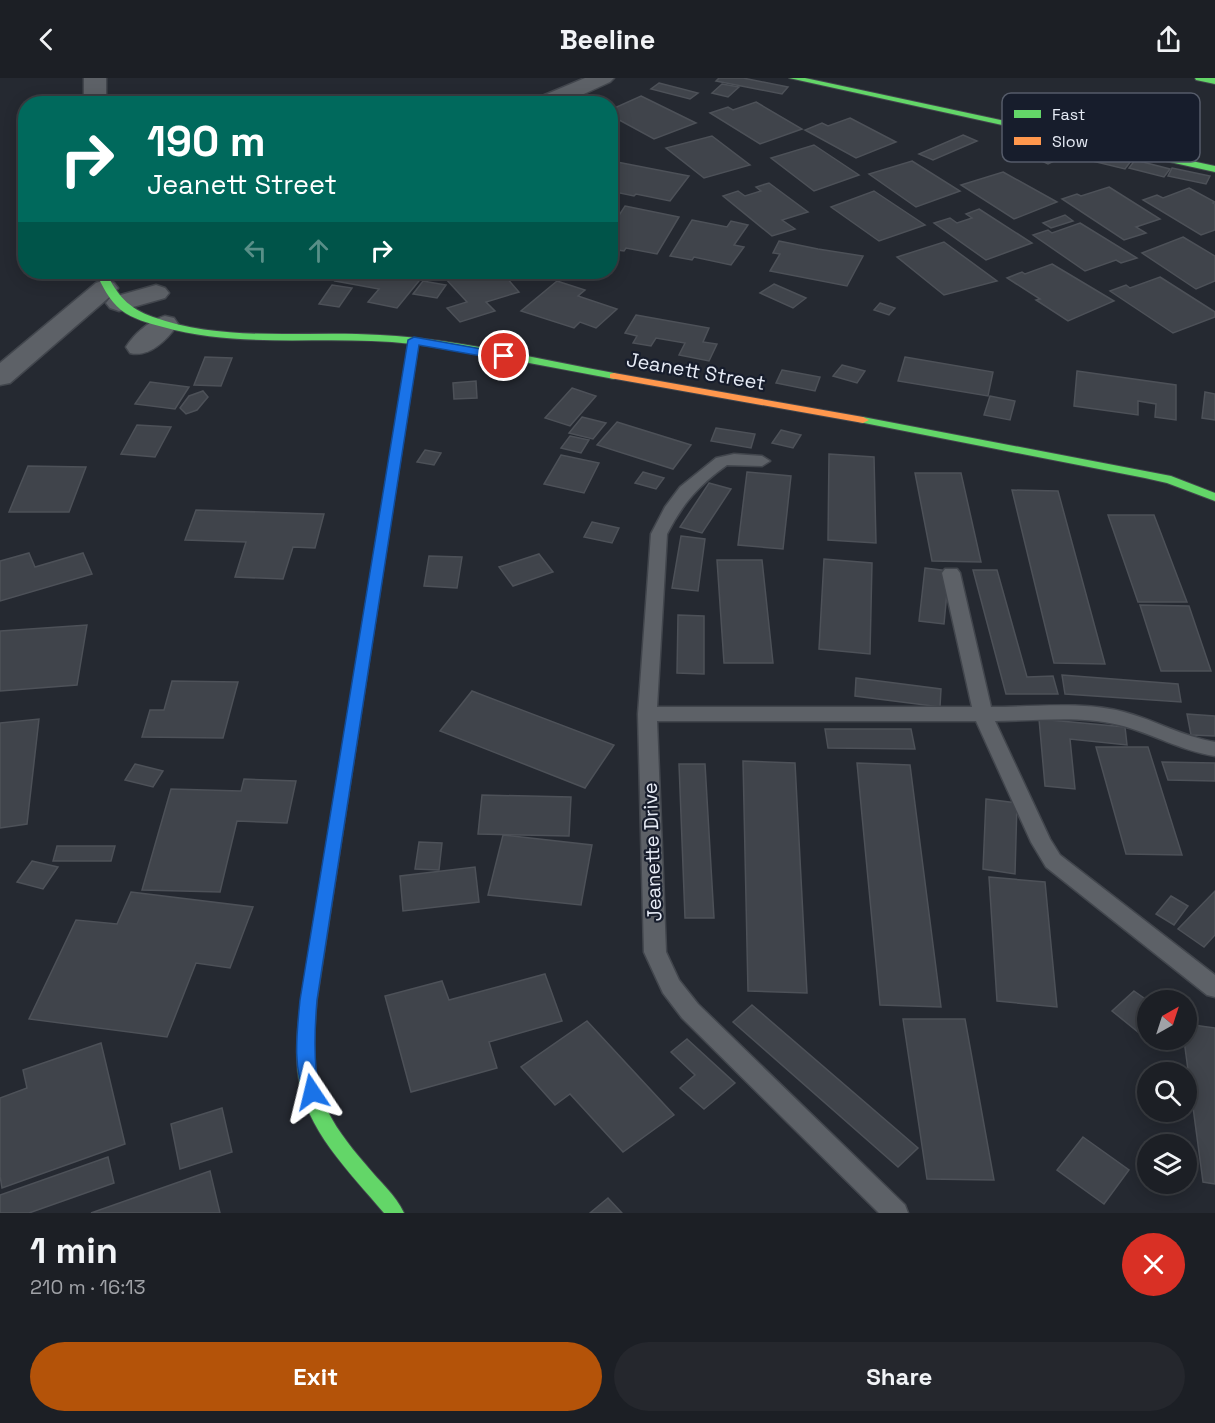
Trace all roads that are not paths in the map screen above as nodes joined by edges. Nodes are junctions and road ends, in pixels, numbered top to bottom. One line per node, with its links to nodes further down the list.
1 (95, 78): 6 (street)
2 (603, 78): 7 (street)
3 (793, 78): 8 (main road)
4 (1199, 78): 5 (main road)
5 (1215, 81)
6 (95, 96)
7 (561, 96)
8 (1002, 123)
9 (1183, 162): 10 (main road)
10 (1215, 169)
11 (108, 287): 12 (street); 13 (main road, Jeanett Street); 16 (street)
12 (156, 293)
13 (165, 324): 14 (main road, Jeanett Street); 15 (street)
14 (414, 340): 18 (main road, Jeanett Street); 24 (main road)
15 (139, 347)
16 (0, 377)
17 (762, 461): 20 (lane, Jeanette Drive)
18 (1215, 497)
19 (951, 573): 21 (lane)
20 (647, 714): 21 (lane); 25 (lane, Jeanette Drive)
21 (983, 715): 22 (lane); 23 (lane)
22 (1215, 749)
23 (1215, 988)
24 (395, 1213)
25 (896, 1213)

